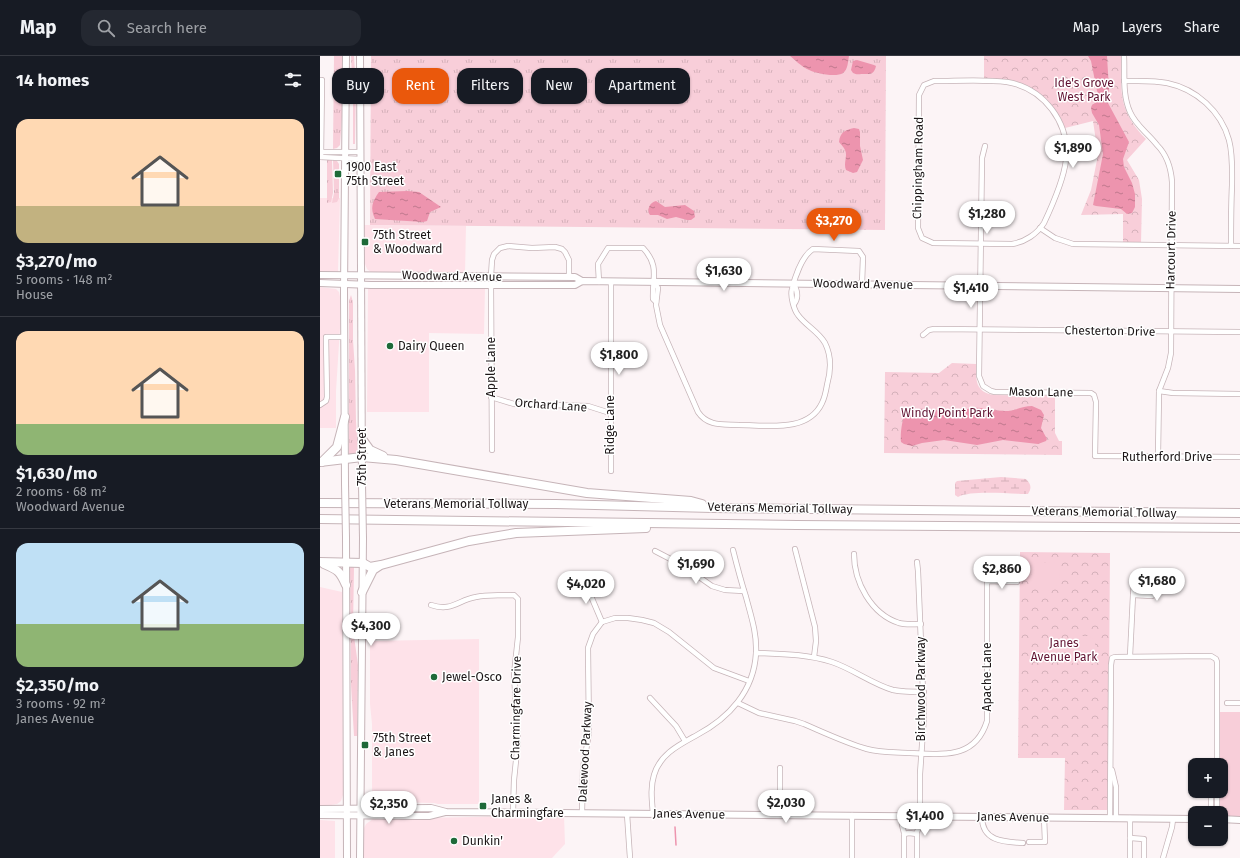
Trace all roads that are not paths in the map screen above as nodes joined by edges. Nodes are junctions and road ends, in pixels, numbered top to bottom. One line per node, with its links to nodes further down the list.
1 (346, 56): 8 (main road, 75th Street)
2 (360, 56): 9 (main road, 75th Street)
3 (1124, 56): 5 (street, Harcourt Drive)
4 (320, 80): 7 (street)
5 (1124, 81): 12 (street, Harcourt Drive); 13 (street)
6 (985, 146): 11 (street)
7 (321, 154): 8 (street)
8 (345, 155): 9 (street); 16 (main road, 75th Street)
9 (360, 156): 17 (main road, 75th Street)
10 (1040, 228): 11 (street); 11 (street, Chippingham Road); 12 (street)
11 (981, 243): 30 (street)
12 (1172, 246): 13 (street); 31 (street, Harcourt Drive)
13 (1231, 246): 14 (street)
14 (1240, 246)
15 (320, 275): 16 (main road, Woodward Avenue)
16 (345, 275): 17 (main road, Woodward Avenue); 25 (main road, 75th Street)
17 (361, 275): 18 (main road, Woodward Avenue); 28 (main road, 75th Street)
18 (491, 276): 19 (main road, Woodward Avenue); 19 (street)
19 (569, 277): 20 (main road, Woodward Avenue)
20 (582, 281): 21 (main road, Woodward Avenue); 29 (main road, Woodward Avenue)
21 (599, 282): 22 (main road, Woodward Avenue); 23 (street)
22 (611, 282): 23 (main road, Woodward Avenue); 42 (street, Ridge Lane)
23 (654, 282): 26 (main road, Woodward Avenue); 26 (street)
24 (320, 283): 25 (main road, Woodward Avenue)
25 (344, 284): 28 (main road, Woodward Avenue); 37 (main road, 75th Street)
26 (794, 284): 27 (main road, Woodward Avenue); 27 (street)
27 (862, 284): 30 (main road, Woodward Avenue)
28 (361, 285): 29 (main road, Woodward Avenue); 44 (main road, 75th Street)
29 (491, 285): 40 (street, Apple Lane)
30 (980, 286): 31 (main road, Woodward Avenue); 33 (street)
31 (1171, 288): 32 (main road, Woodward Avenue); 34 (street, Harcourt Drive)
32 (1240, 288)
33 (980, 330): 34 (street, Chesterton Drive); 36 (street, Chesterton Drive); 46 (street, Mason Lane)
34 (1171, 332): 35 (street, Chesterton Drive); 38 (street, Harcourt Drive)
35 (1240, 332)
36 (923, 335)
37 (344, 337): 41 (street); 43 (main road, 75th Street)
38 (1159, 391): 39 (street); 47 (street, Harcourt Drive)
39 (1240, 394)
40 (491, 397): 42 (street, Orchard Lane); 45 (street, Apple Lane)
41 (320, 405)
42 (610, 413): 53 (street, Ridge Lane)
43 (345, 418): 50 (main road, 75th Street); 52 (highway)
44 (362, 439): 48 (main road, 75th Street); 51 (highway)
45 (492, 450)
46 (1095, 456): 47 (street, Rutherford Drive)
47 (1158, 456): 49 (street, Rutherford Drive)
48 (362, 457): 50 (highway); 51 (highway); 67 (main road, 75th Street, bridge)
49 (1240, 457)
50 (345, 459): 52 (highway); 65 (main road, 75th Street, bridge)
51 (396, 460): 55 (highway)
52 (321, 462)
53 (611, 472)
54 (320, 503): 55 (highway, Veterans Memorial Tollway)
55 (712, 508): 56 (highway, Veterans Memorial Tollway)
56 (1238, 513)
57 (320, 519): 58 (highway, Veterans Memorial Tollway)
58 (691, 524): 59 (highway, Veterans Memorial Tollway); 68 (highway)
59 (1240, 529)
60 (795, 549): 80 (street)
61 (733, 550): 72 (street)
62 (655, 551): 72 (street)
63 (854, 554): 77 (street)
64 (320, 562): 65 (highway); 71 (highway)
65 (346, 562): 67 (highway); 71 (main road, 75th Street)
66 (917, 562): 77 (street, Birchwood Parkway)
67 (363, 563): 68 (highway); 73 (main road, 75th Street)
68 (381, 565): 73 (highway)
69 (584, 582): 76 (street)
70 (1017, 582): 88 (street, Apache Lane)
71 (346, 585): 92 (main road, 75th Street)
72 (744, 591): 78 (street)
73 (362, 592): 93 (main road, 75th Street)
74 (1133, 595): 74 (street); 79 (street)
75 (431, 606): 95 (street, Charmingfare Drive)
76 (602, 622): 81 (street); 96 (street, Dalewood Parkway)
77 (921, 624): 82 (street, Birchwood Parkway)
78 (756, 653): 80 (street); 81 (street)
79 (1130, 656): 89 (street); 108 (street)
80 (814, 658): 82 (street)
81 (749, 681): 84 (street)
82 (924, 692): 88 (street, Birchwood Parkway)
83 (650, 698): 87 (street)
84 (738, 703): 87 (street); 88 (street)
85 (1227, 703): 86 (street)
86 (1240, 703)
87 (685, 741): 98 (street)
88 (921, 753): 105 (street, Birchwood Parkway)
89 (1217, 758)
90 (780, 768): 99 (street)
91 (320, 809): 92 (main road, Janes Avenue)
92 (347, 809): 93 (main road, Janes Avenue); 102 (main road, 75th Street)
93 (360, 809): 94 (main road, Janes Avenue); 103 (main road, 75th Street)
94 (446, 812): 95 (main road, Janes Avenue); 103 (main road, Janes Avenue)
95 (513, 812): 96 (main road, Janes Avenue)
96 (582, 813): 97 (main road, Janes Avenue)
97 (628, 814): 98 (main road, Janes Avenue); 121 (street)
98 (653, 814): 99 (main road, Janes Avenue)
99 (780, 815): 100 (main road, Janes Avenue)
100 (852, 815): 104 (main road, Janes Avenue); 122 (street)
101 (320, 816): 102 (main road, Janes Avenue)
102 (347, 816): 103 (main road, Janes Avenue); 119 (main road, 75th Street)
103 (360, 816): 120 (main road, 75th Street)
104 (901, 816): 105 (main road, Janes Avenue); 114 (street)
105 (920, 816): 106 (main road, Janes Avenue); 115 (street, Birchwood Parkway)
106 (982, 817): 107 (main road, Janes Avenue); 118 (street)
107 (1044, 817): 108 (main road, Janes Avenue); 117 (street)
108 (1113, 818): 109 (main road, Janes Avenue)
109 (1130, 818): 110 (main road, Janes Avenue); 116 (street)
110 (1173, 819): 111 (main road, Janes Avenue); 127 (street)
111 (1188, 819)
112 (1228, 819): 113 (main road)
113 (1240, 820)
114 (904, 834): 115 (street); 123 (street)
115 (917, 834): 124 (street, Birchwood Parkway)
116 (1130, 838): 125 (street); 126 (street)
117 (1028, 842)
118 (1023, 843)
119 (347, 858)
120 (360, 858)
121 (630, 858)
122 (852, 858)
123 (904, 858)
124 (918, 858)
125 (1130, 858)
126 (1144, 858)
127 (1163, 858)

